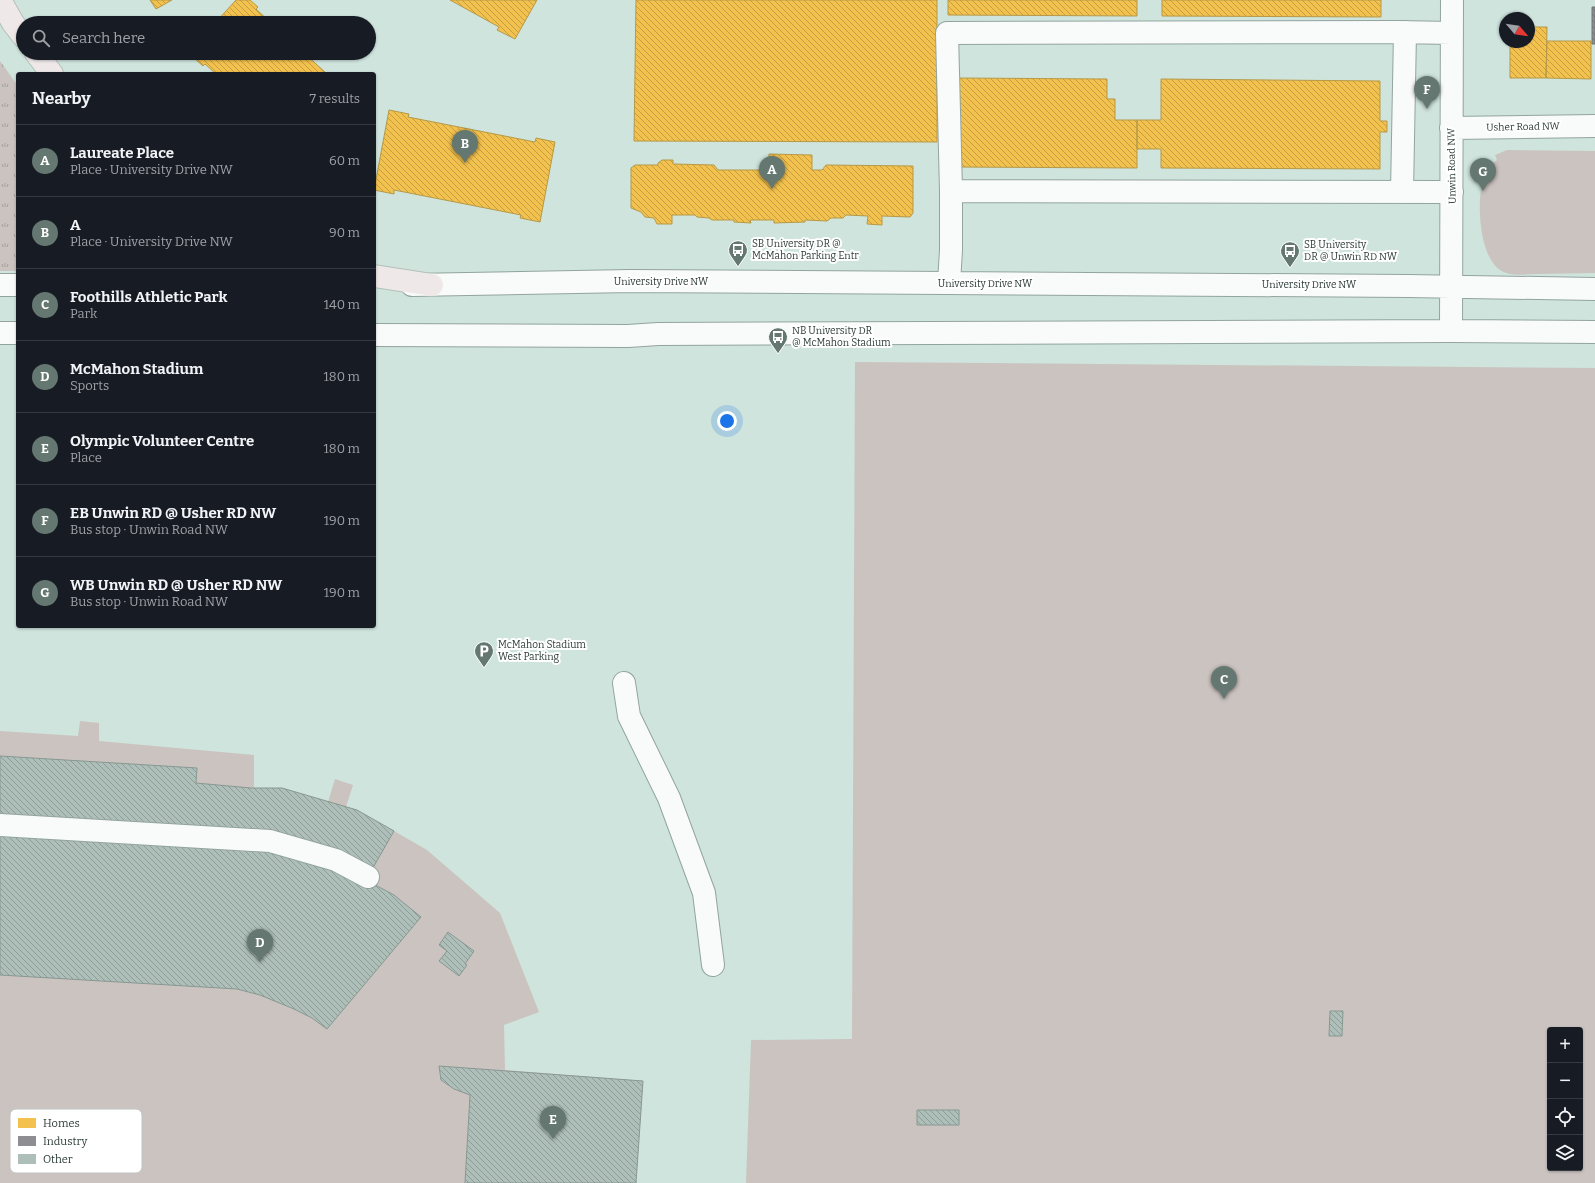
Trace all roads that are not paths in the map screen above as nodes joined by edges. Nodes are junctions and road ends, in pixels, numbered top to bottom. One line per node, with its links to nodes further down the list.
1 (0, 0): 3 (highway)
2 (1452, 0): 5 (street, Unwin Road NW)
3 (16, 27)
4 (1405, 32): 5 (street); 10 (street); 11 (street)
5 (1452, 33): 9 (street, Unwin Road NW)
6 (41, 60): 7 (highway)
7 (50, 72)
8 (1595, 126): 9 (street, Usher Road NW)
9 (1451, 128): 12 (street, Unwin Road NW)
10 (951, 191): 11 (street); 14 (street)
11 (1402, 192): 12 (street)
12 (1452, 192): 19 (street, Unwin Road NW)
13 (376, 276): 18 (highway)
14 (948, 283): 18 (street, University Drive NW); 19 (street, University Drive NW)
15 (0, 285): 16 (street)
16 (16, 285)
17 (376, 285): 18 (street, University Drive NW)
18 (432, 285)
19 (1452, 287): 20 (street, University Drive NW); 21 (street, Unwin Road NW)
20 (1595, 289)
21 (1451, 331): 22 (street); 25 (street)
22 (1595, 332)
23 (0, 333): 24 (street)
24 (16, 333)
25 (376, 335)
26 (624, 683): 29 (street)
27 (0, 825): 28 (street)
28 (368, 877)
29 (713, 964)

